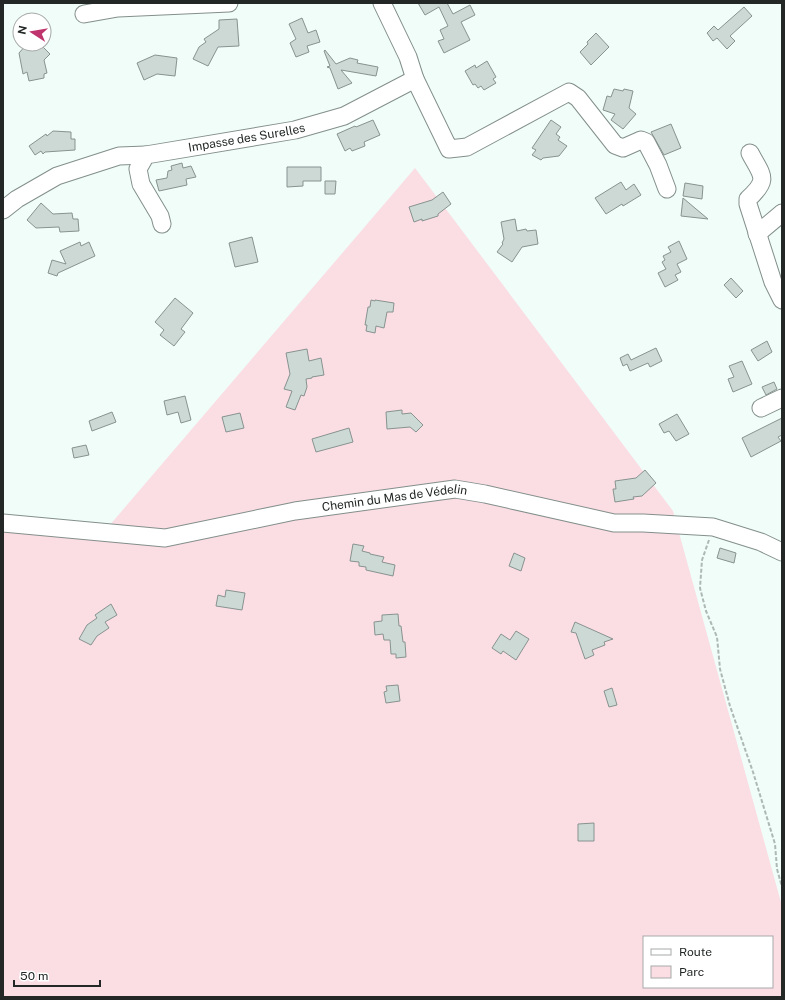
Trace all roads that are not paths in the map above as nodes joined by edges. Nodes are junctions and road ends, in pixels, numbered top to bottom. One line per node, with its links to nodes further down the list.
1 (229, 3): 3 (street)
2 (382, 3): 4 (street)
3 (84, 14)
4 (415, 79): 6 (street, Impasse des Surelles); 7 (street)
5 (750, 153): 11 (street)
6 (146, 155): 8 (street, Impasse des Surelles); 10 (street)
7 (668, 188)
8 (3, 210)
9 (782, 213): 11 (street)
10 (162, 224)
11 (757, 234): 12 (street)
12 (782, 300)
13 (782, 398): 14 (street)
14 (761, 408)
15 (3, 524): 16 (street, Chemin du Mas de Védelin)
16 (782, 552)

